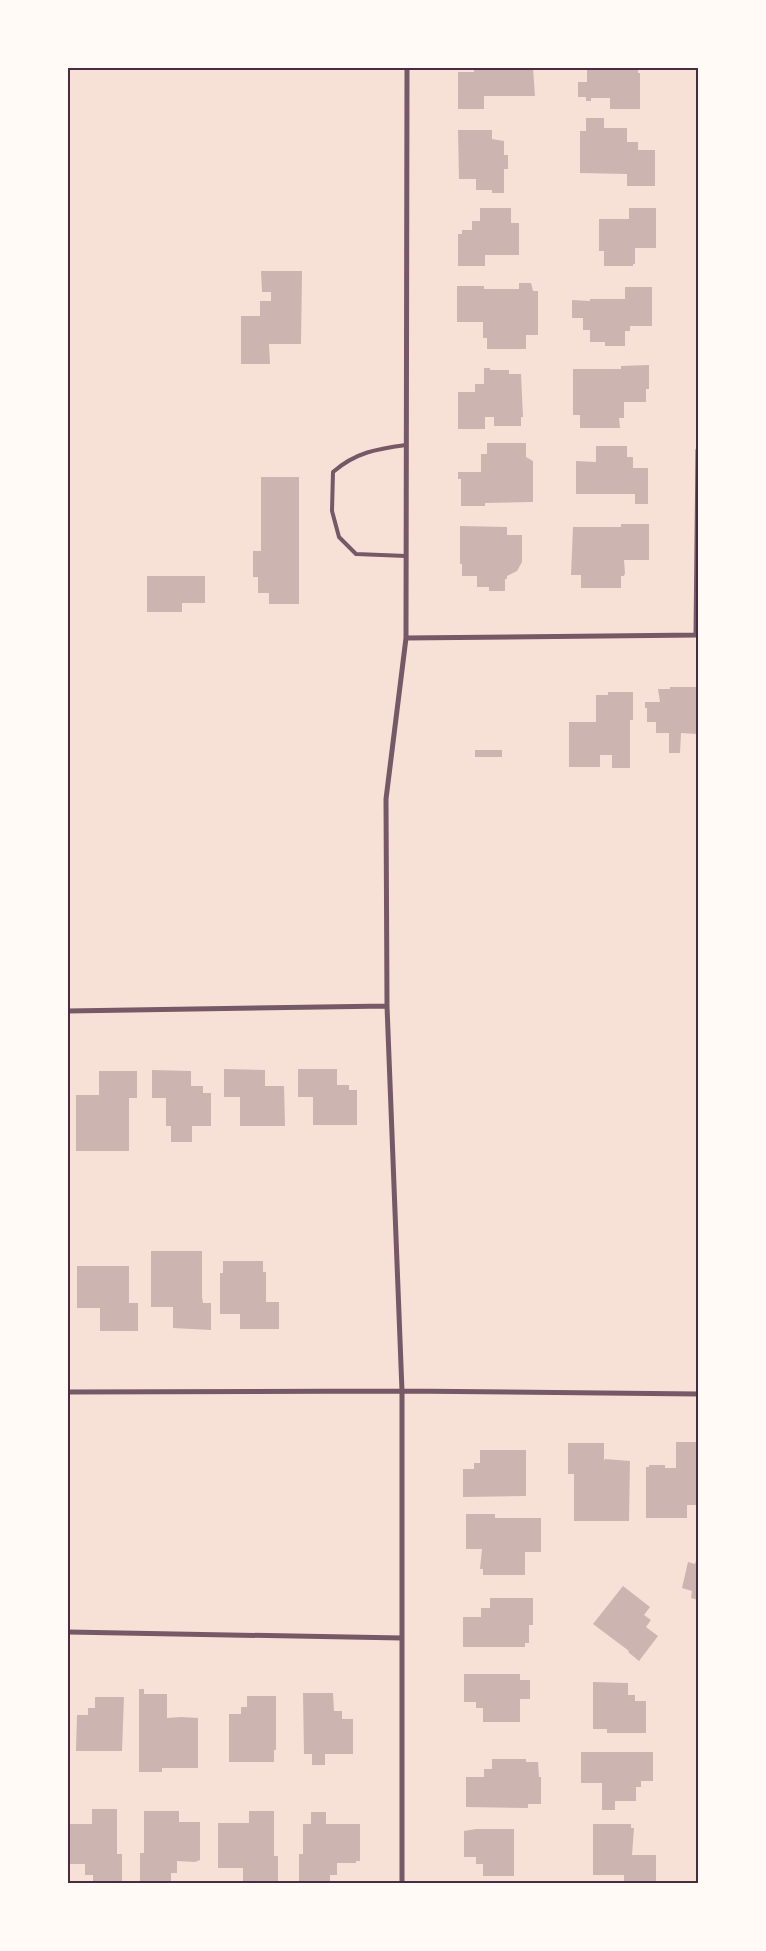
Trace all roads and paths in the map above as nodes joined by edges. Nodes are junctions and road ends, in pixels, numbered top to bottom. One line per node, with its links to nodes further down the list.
1 (407, 68): 2 (street)
2 (406, 446): 4 (street); 4 (lane)
3 (698, 450): 5 (street)
4 (406, 556): 6 (street)
5 (697, 635): 6 (street)
6 (406, 638): 7 (street)
7 (387, 1006): 8 (street); 9 (street)
8 (68, 1011)
9 (402, 1391): 10 (street); 11 (street); 13 (street)
10 (68, 1392)
11 (698, 1394)
12 (68, 1632): 13 (street)
13 (402, 1638): 14 (street)
14 (402, 1884)

